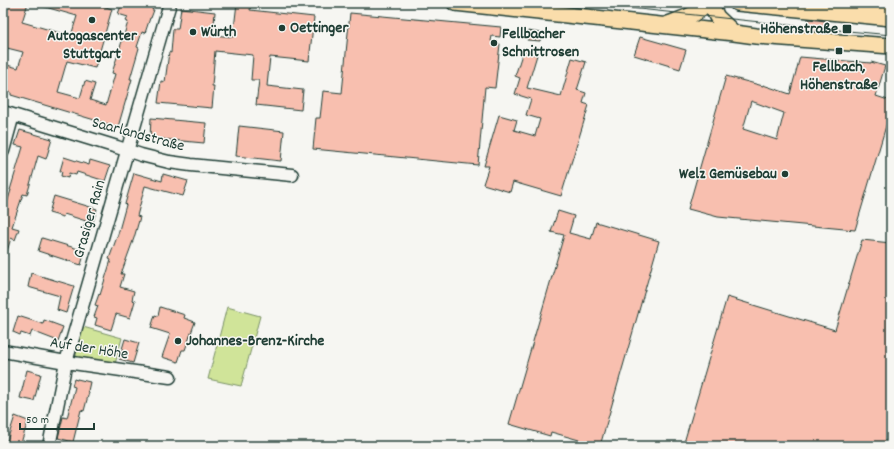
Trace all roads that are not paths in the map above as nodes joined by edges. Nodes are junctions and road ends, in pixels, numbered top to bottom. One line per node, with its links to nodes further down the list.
1 (170, 3): 14 (street, Grasiger Rain)
2 (455, 3): 10 (main road)
3 (706, 3): 10 (main road)
4 (710, 3): 11 (main road)
5 (737, 3): 9 (main road)
6 (863, 3): 7 (street); 8 (main road)
7 (891, 6)
8 (891, 10)
9 (891, 18)
10 (666, 25): 11 (main road)
11 (734, 33): 12 (main road)
12 (891, 46)
13 (8, 113): 14 (street, Saarlandstraße); 15 (street)
14 (127, 151): 16 (street, Saarlandstraße); 18 (street, Grasiger Rain)
15 (3, 152)
16 (292, 175)
17 (3, 351): 18 (street, Auf der Höhe)
18 (66, 362): 19 (street, Auf der Höhe); 20 (street, Grasiger Rain)
19 (170, 377)
20 (49, 446)

